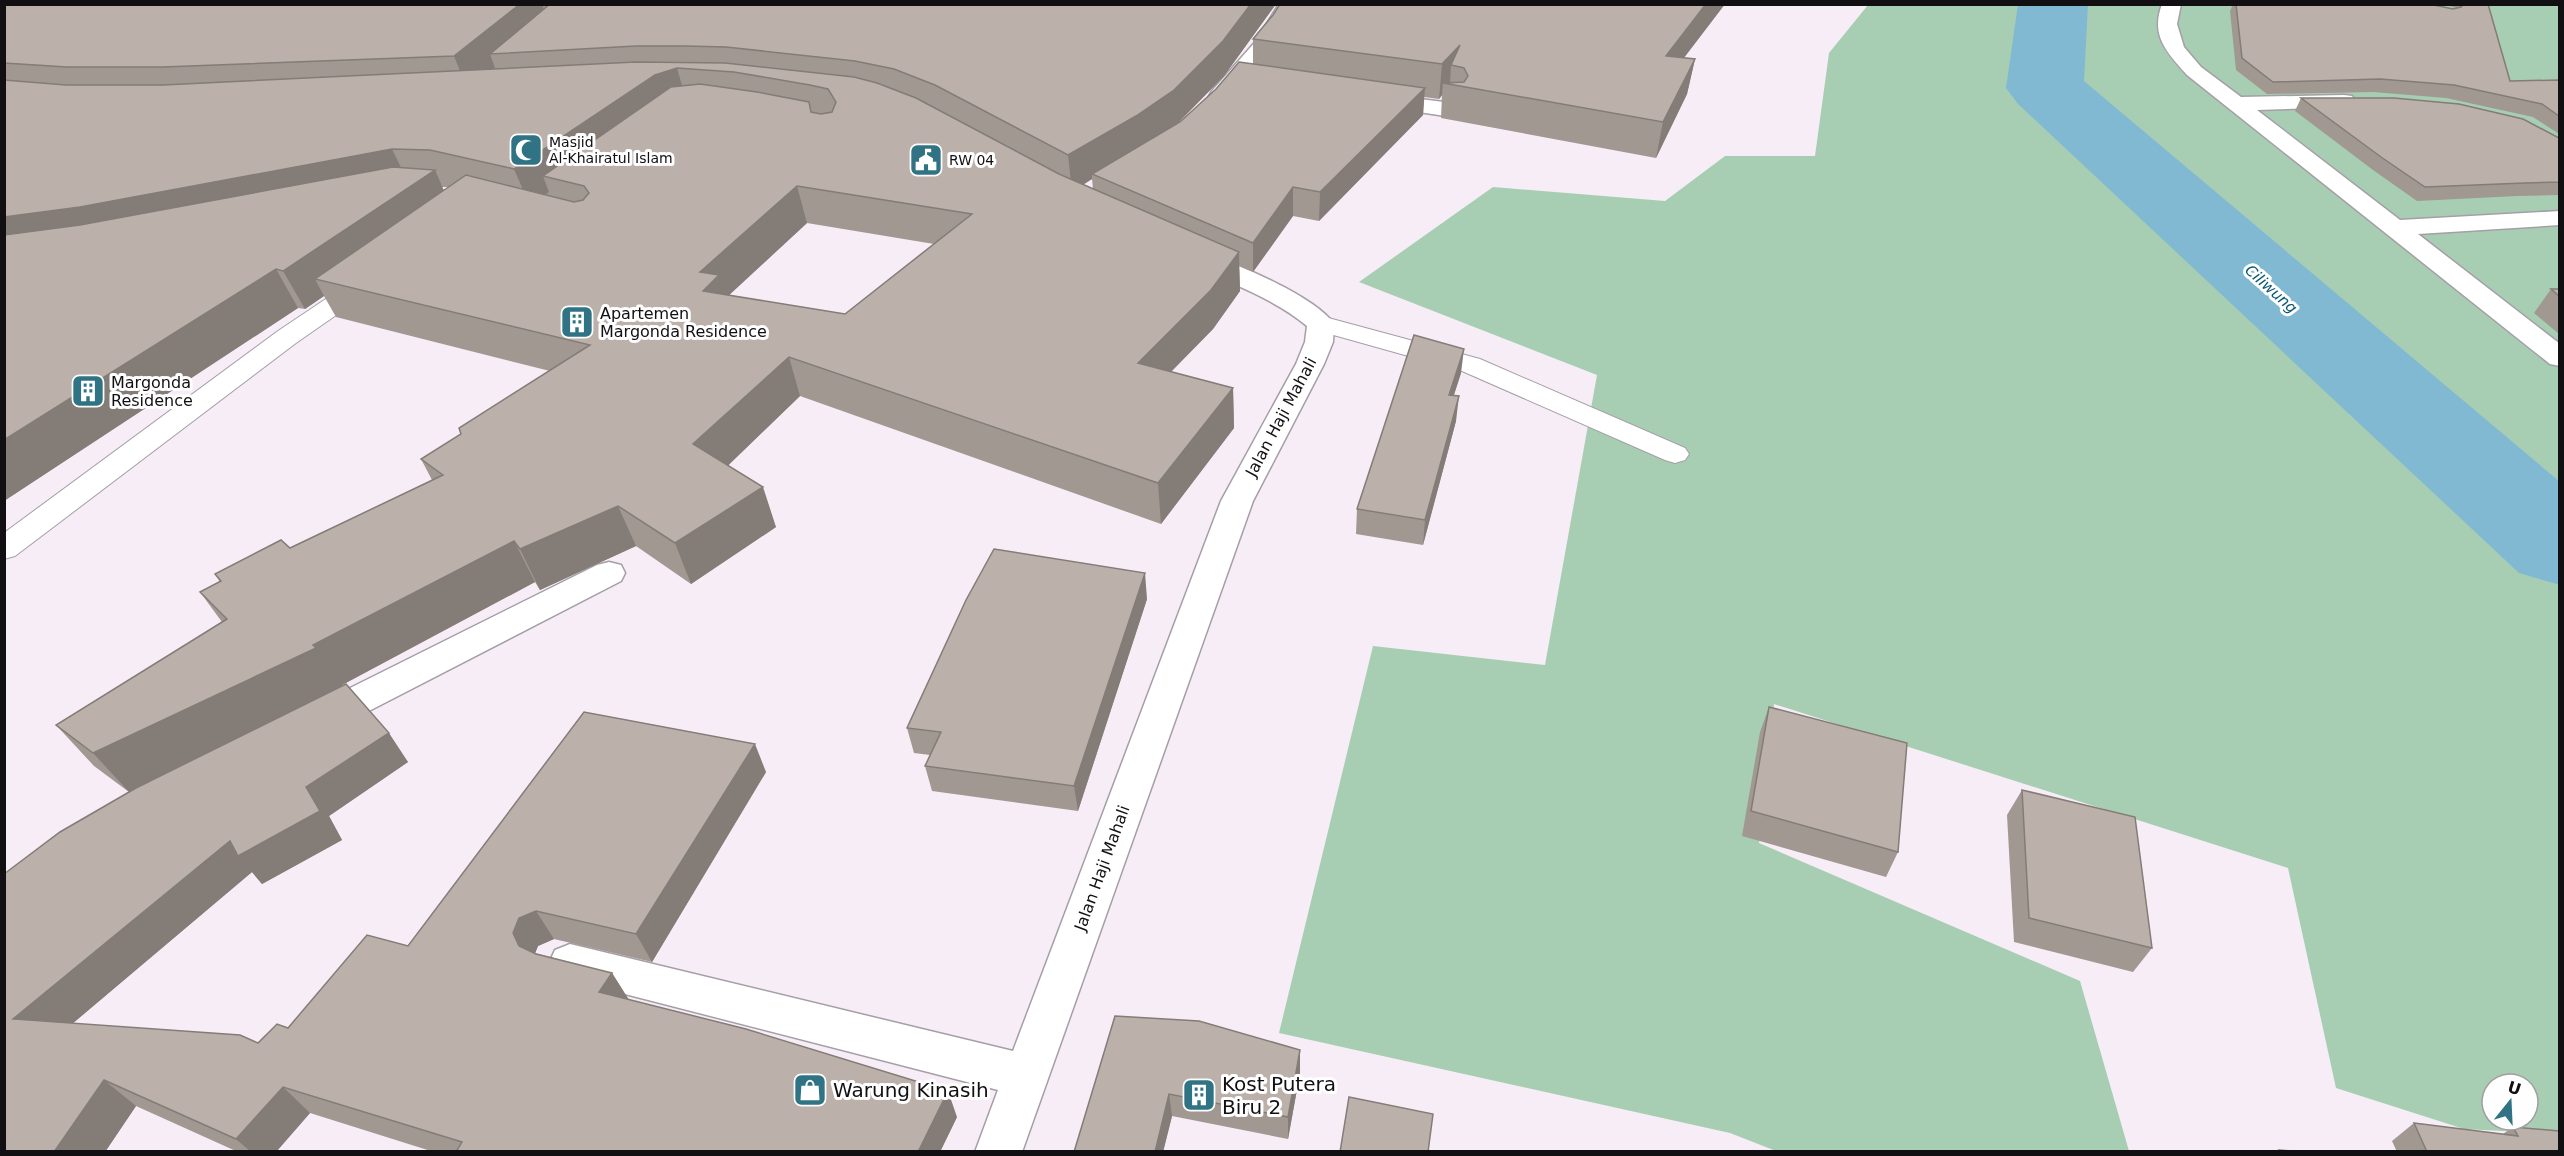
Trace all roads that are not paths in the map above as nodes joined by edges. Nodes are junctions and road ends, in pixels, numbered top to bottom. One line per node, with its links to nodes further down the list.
1 (1289, 4): 3 (street)
2 (2172, 4): 7 (street)
3 (1236, 79): 4 (street); 8 (street)
4 (1259, 82)
5 (1361, 97): 9 (street)
6 (2362, 100): 7 (street)
7 (2236, 104): 11 (street)
8 (1207, 110)
9 (1452, 110)
10 (2559, 218): 11 (street)
11 (2397, 228): 15 (street)
12 (1177, 251): 14 (street)
13 (385, 270): 17 (lane)
14 (1321, 324): 16 (lane); 21 (street, Jalan Haji Mahali)
15 (2559, 358)
16 (1675, 454)
17 (4, 549)
18 (609, 573): 19 (street)
19 (291, 733)
20 (555, 960): 21 (street)
21 (1025, 1076): 22 (street, Jalan Haji Mahali)
22 (998, 1152)

